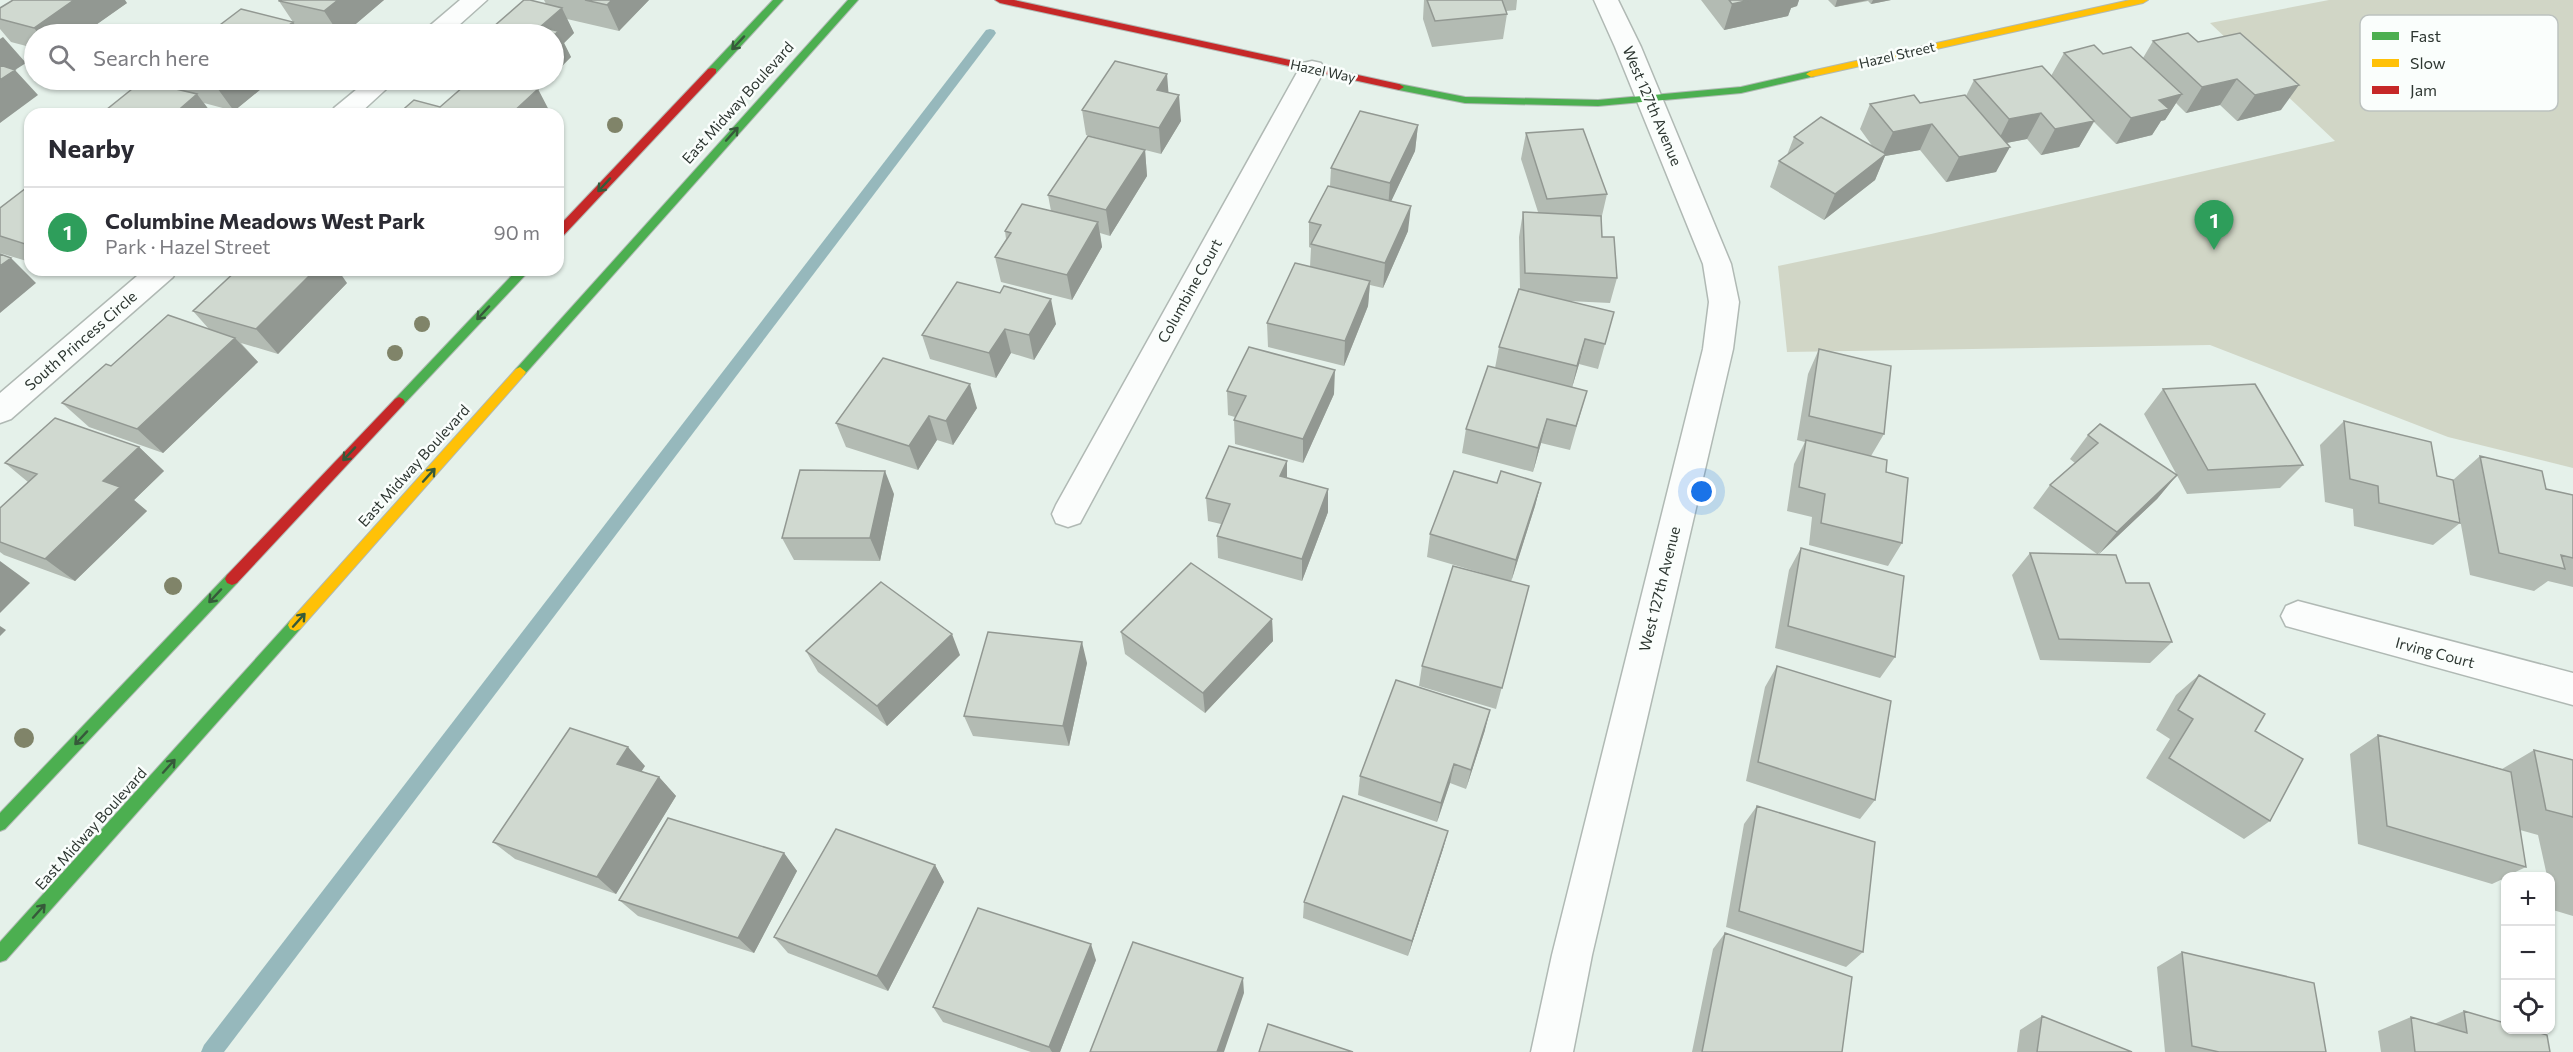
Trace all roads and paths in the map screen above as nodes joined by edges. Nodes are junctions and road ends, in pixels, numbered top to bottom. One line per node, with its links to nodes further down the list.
1 (475, 0): 7 (street)
2 (778, 0): 12 (main road, one-way to 12)
3 (853, 0): 20 (main road, East Midway Boulevard, one-way to 3)
4 (1000, 0): 8 (main road, Hazel Way)
5 (1606, 0): 10 (street, West 127th Avenue)
6 (2143, 0): 10 (main road, Hazel Street)
7 (447, 24)
8 (1312, 69): 10 (main road, Hazel Way); 16 (street, Columbine Court)
9 (371, 90): 11 (street)
10 (1650, 99): 21 (street, West 127th Avenue)
11 (350, 108)
12 (564, 228)
13 (156, 276): 15 (street, South Princess Circle)
14 (518, 276): 19 (main road, one-way to 19)
15 (0, 411)
16 (1068, 513)
17 (2298, 616): 18 (street, Irving Court)
18 (2573, 690)
19 (0, 824)
20 (0, 954)
21 (1552, 1052)

